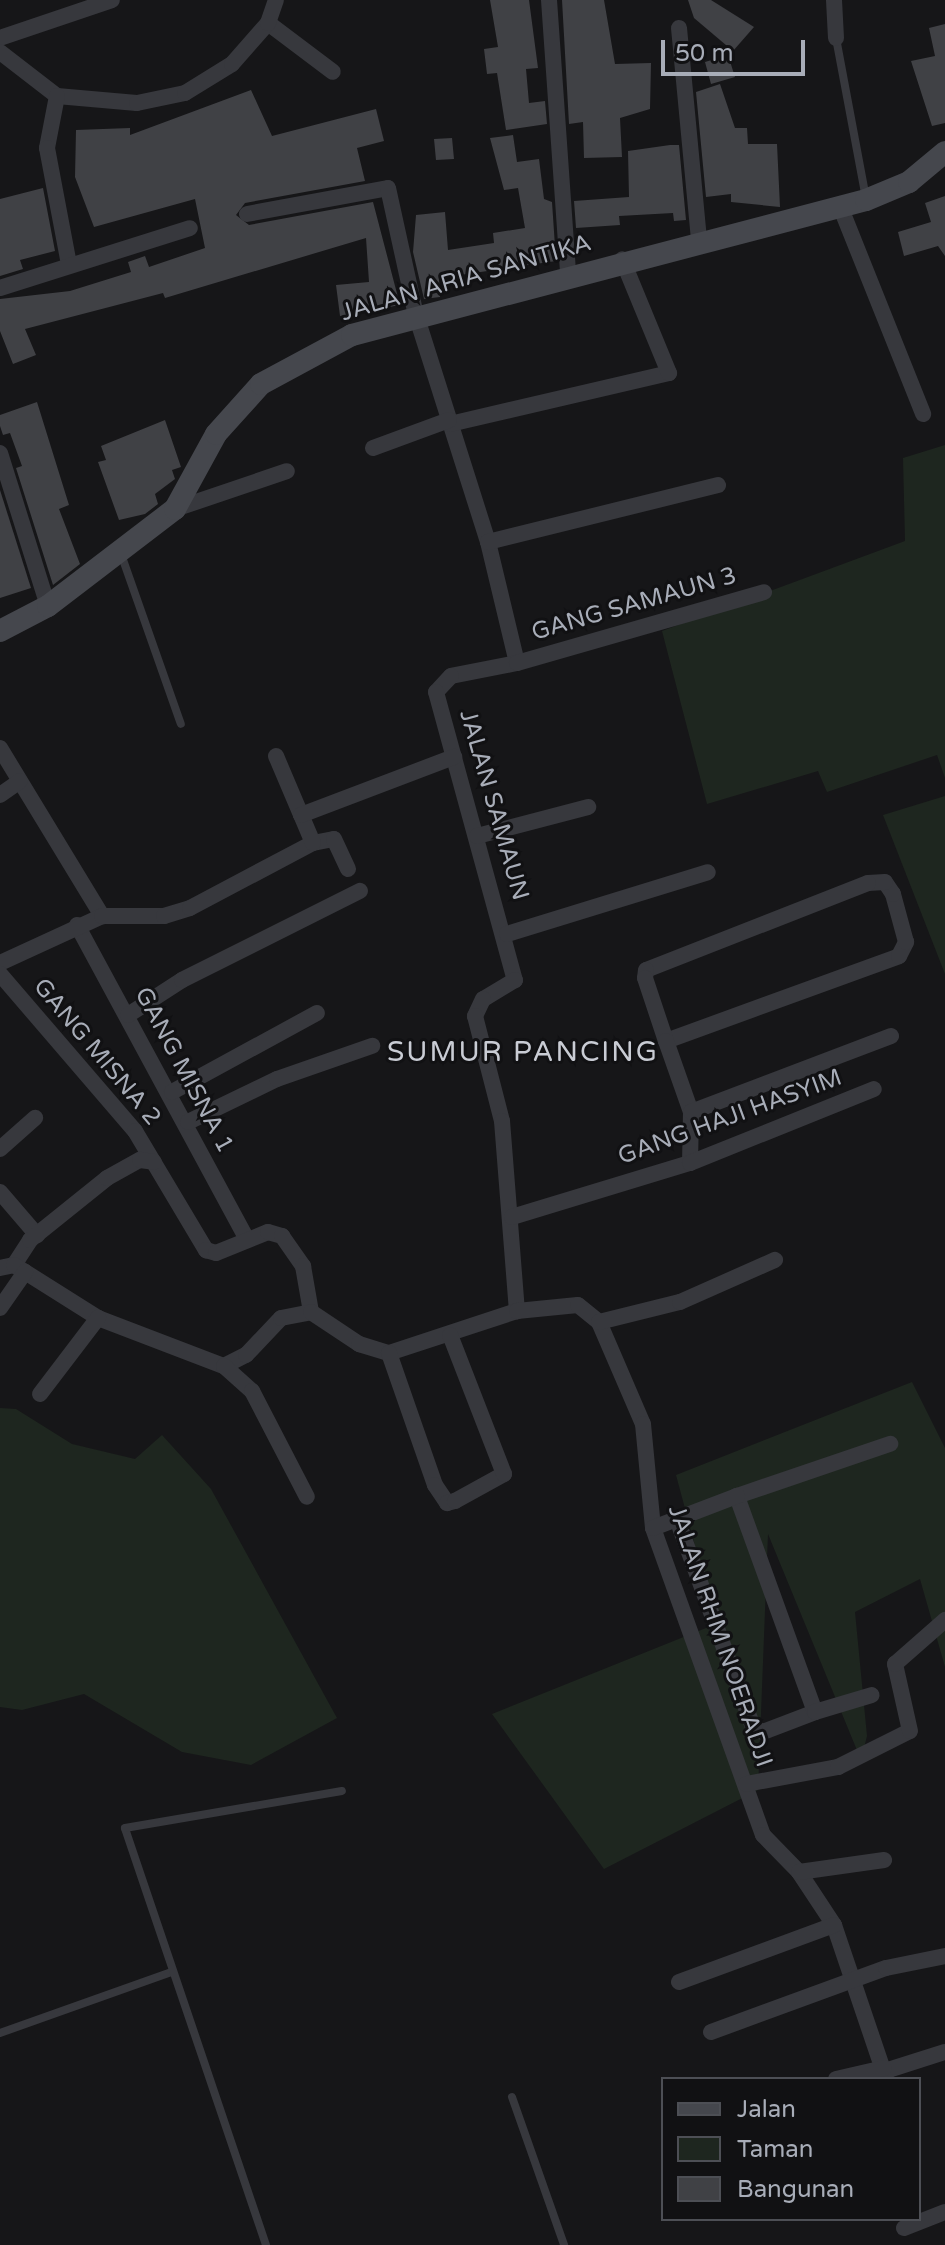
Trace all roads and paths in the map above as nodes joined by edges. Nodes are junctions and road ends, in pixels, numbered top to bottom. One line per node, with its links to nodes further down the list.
1 (112, 0): 7 (street)
2 (276, 0): 5 (street)
3 (549, 0): 20 (street)
4 (834, 0): 8 (street)
5 (268, 23): 10 (street); 11 (street)
6 (679, 28): 17 (street)
7 (0, 38)
8 (836, 38): 13 (lane)
9 (0, 52): 11 (street)
10 (333, 72)
11 (57, 96): 19 (street)
12 (945, 152): 13 (street, JALAN ARIA SANTIKA)
13 (866, 200): 14 (street, JALAN ARIA SANTIKA)
14 (840, 206): 17 (street, JALAN ARIA SANTIKA); 23 (street)
15 (247, 214): 22 (street)
16 (190, 228): 19 (street)
17 (699, 240): 18 (street, JALAN ARIA SANTIKA)
18 (622, 259): 20 (street, JALAN ARIA SANTIKA); 24 (street)
19 (69, 264): 21 (street)
20 (568, 275): 22 (street, JALAN ARIA SANTIKA)
21 (0, 288)
22 (416, 315): 24 (street); 30 (street, JALAN ARIA SANTIKA)
23 (923, 414)
24 (450, 422): 25 (street); 31 (street)
25 (373, 448)
26 (0, 453): 28 (street)
27 (287, 471): 30 (street)
28 (3, 475): 34 (street)
29 (718, 485): 31 (street)
30 (175, 509): 32 (street, JALAN ARIA SANTIKA)
31 (488, 542): 36 (street)
32 (121, 554): 34 (street, JALAN ARIA SANTIKA); 37 (lane)
33 (764, 592): 36 (street, GANG SAMAUN 3)
34 (48, 606): 35 (street, JALAN ARIA SANTIKA)
35 (0, 631)
36 (517, 663): 40 (street, JALAN SAMAUN)
37 (181, 724)
38 (0, 748): 41 (street)
39 (276, 756): 44 (street)
40 (454, 757): 44 (street); 45 (street, JALAN SAMAUN)
41 (20, 781): 42 (street); 50 (street)
42 (0, 795)
43 (588, 807): 45 (street)
44 (301, 815): 46 (street)
45 (477, 836): 52 (street, JALAN SAMAUN)
46 (313, 843): 47 (street); 50 (street)
47 (348, 869)
48 (708, 872): 52 (street)
49 (360, 891): 56 (street)
50 (102, 916): 51 (street)
51 (77, 925): 53 (street); 56 (street, GANG MISNA 1)
52 (507, 934): 69 (street, JALAN SAMAUN)
53 (0, 963)
54 (0, 974): 66 (street, GANG MISNA 2)
55 (317, 1013): 61 (street)
56 (128, 1015): 61 (street, GANG MISNA 1)
57 (891, 1036): 62 (street)
58 (666, 1041): 58 (street); 62 (street)
59 (372, 1046): 64 (street)
60 (874, 1089): 67 (street, GANG HAJI HASYIM)
61 (172, 1092): 64 (street, GANG MISNA 1)
62 (691, 1112): 67 (street)
63 (35, 1118): 65 (street)
64 (188, 1122): 71 (street, GANG MISNA 1)
65 (0, 1149)
66 (154, 1162): 70 (street); 71 (street, GANG MISNA 2)
67 (690, 1163): 69 (street, GANG HAJI HASYIM)
68 (0, 1192): 70 (street)
69 (512, 1217): 75 (street, JALAN SAMAUN)
70 (37, 1235): 73 (street)
71 (246, 1238): 76 (street)
72 (775, 1260): 78 (street)
73 (13, 1268): 74 (street); 77 (street)
74 (0, 1308)
75 (517, 1311): 78 (street); 79 (street)
76 (311, 1312): 80 (street); 81 (street)
77 (98, 1318): 81 (street); 82 (street)
78 (599, 1322): 87 (street, JALAN RHM NOERADJI)
79 (450, 1335): 80 (street); 80 (street)
80 (389, 1353)
81 (224, 1366): 85 (street)
82 (40, 1394)
83 (890, 1444): 84 (street)
84 (737, 1496): 86 (street); 90 (street)
85 (307, 1497)
86 (678, 1522): 87 (street); 90 (street)
87 (653, 1528): 91 (street, JALAN RHM NOERADJI)
88 (945, 1620): 91 (street)
89 (872, 1695): 90 (street)
90 (815, 1712)
91 (746, 1784): 94 (street, JALAN RHM NOERADJI)
92 (342, 1791): 97 (lane)
93 (884, 1860): 94 (street)
94 (799, 1872): 95 (street, JALAN RHM NOERADJI)
95 (834, 1925): 98 (street); 99 (street, JALAN RHM NOERADJI)
96 (945, 1956): 99 (street)
97 (171, 1972): 101 (lane); 109 (lane)
98 (679, 1982)
99 (854, 1983): 100 (street); 103 (street, JALAN RHM NOERADJI)
100 (711, 2032)
101 (0, 2033)
102 (945, 2052): 103 (street)
103 (885, 2072): 104 (street)
104 (850, 2077)
105 (512, 2097): 110 (lane)
106 (945, 2212): 107 (street)
107 (921, 2219)
108 (903, 2224): 111 (street)
109 (266, 2245)
110 (564, 2245)
111 (912, 2245)

